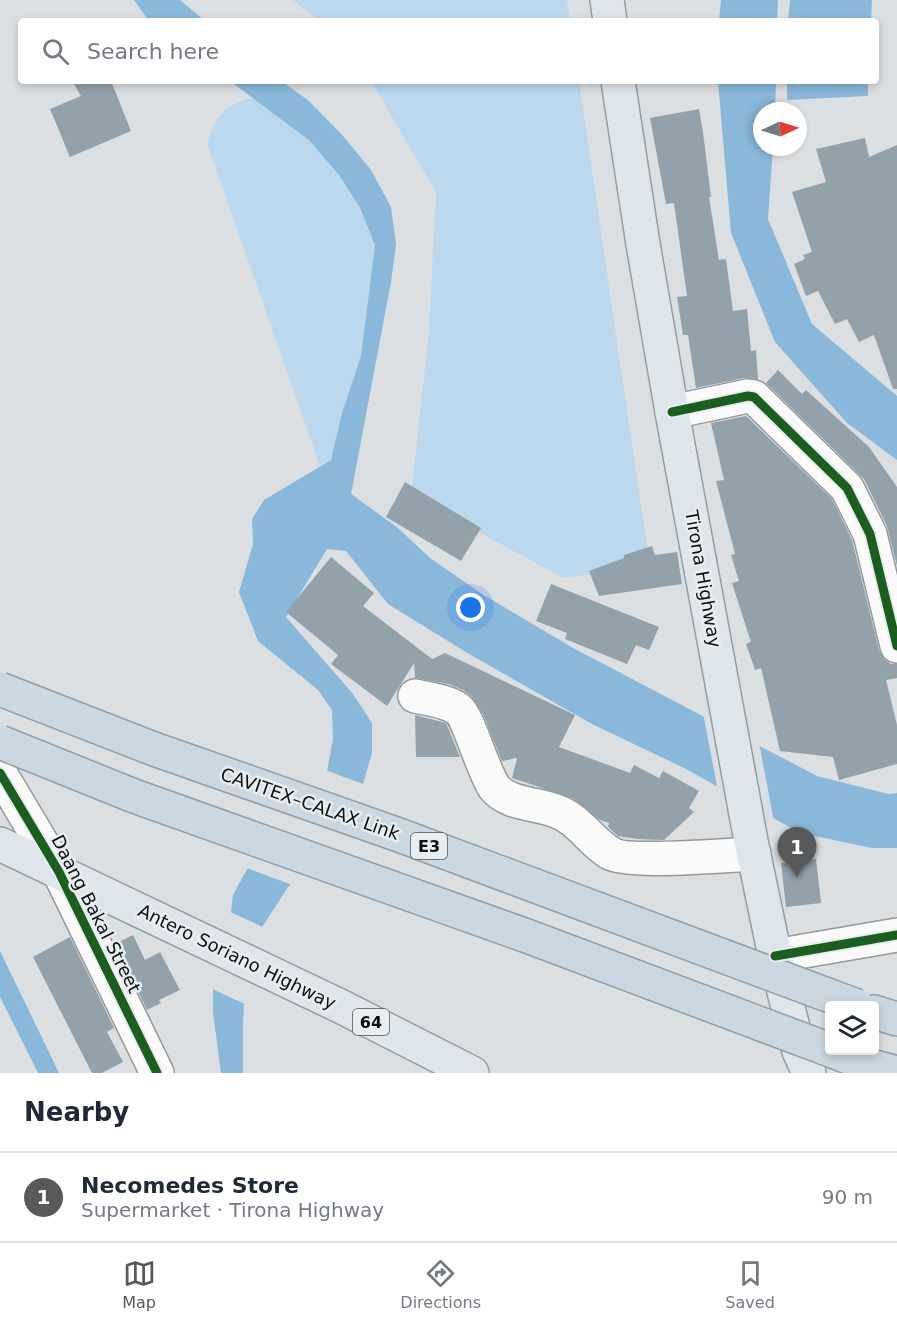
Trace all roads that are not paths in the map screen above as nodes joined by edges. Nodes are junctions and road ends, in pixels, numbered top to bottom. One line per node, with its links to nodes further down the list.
1 (607, 0): 2 (main road)
2 (610, 18)
3 (618, 84): 4 (main road, Tirona Highway)
4 (672, 412): 5 (street); 11 (main road, Tirona Highway)
5 (897, 646)
6 (0, 689): 15 (highway, CAVITEX–CALAX Link / E3, bridge)
7 (415, 696): 11 (street)
8 (0, 742): 16 (highway, bridge)
9 (0, 773): 12 (street, Daang Bakal Street)
10 (0, 844): 12 (main road, Antero Soriano Highway / 64)
11 (753, 848): 14 (main road, Tirona Highway)
12 (59, 872): 19 (street, Daang Bakal Street); 20 (main road, Antero Soriano Highway / 64)
13 (897, 935): 14 (street)
14 (775, 956): 21 (main road, Tirona Highway)
15 (847, 1001)
16 (825, 1048)
17 (844, 1055): 18 (highway)
18 (883, 1069)
19 (157, 1073)
20 (472, 1073)
21 (808, 1073)

